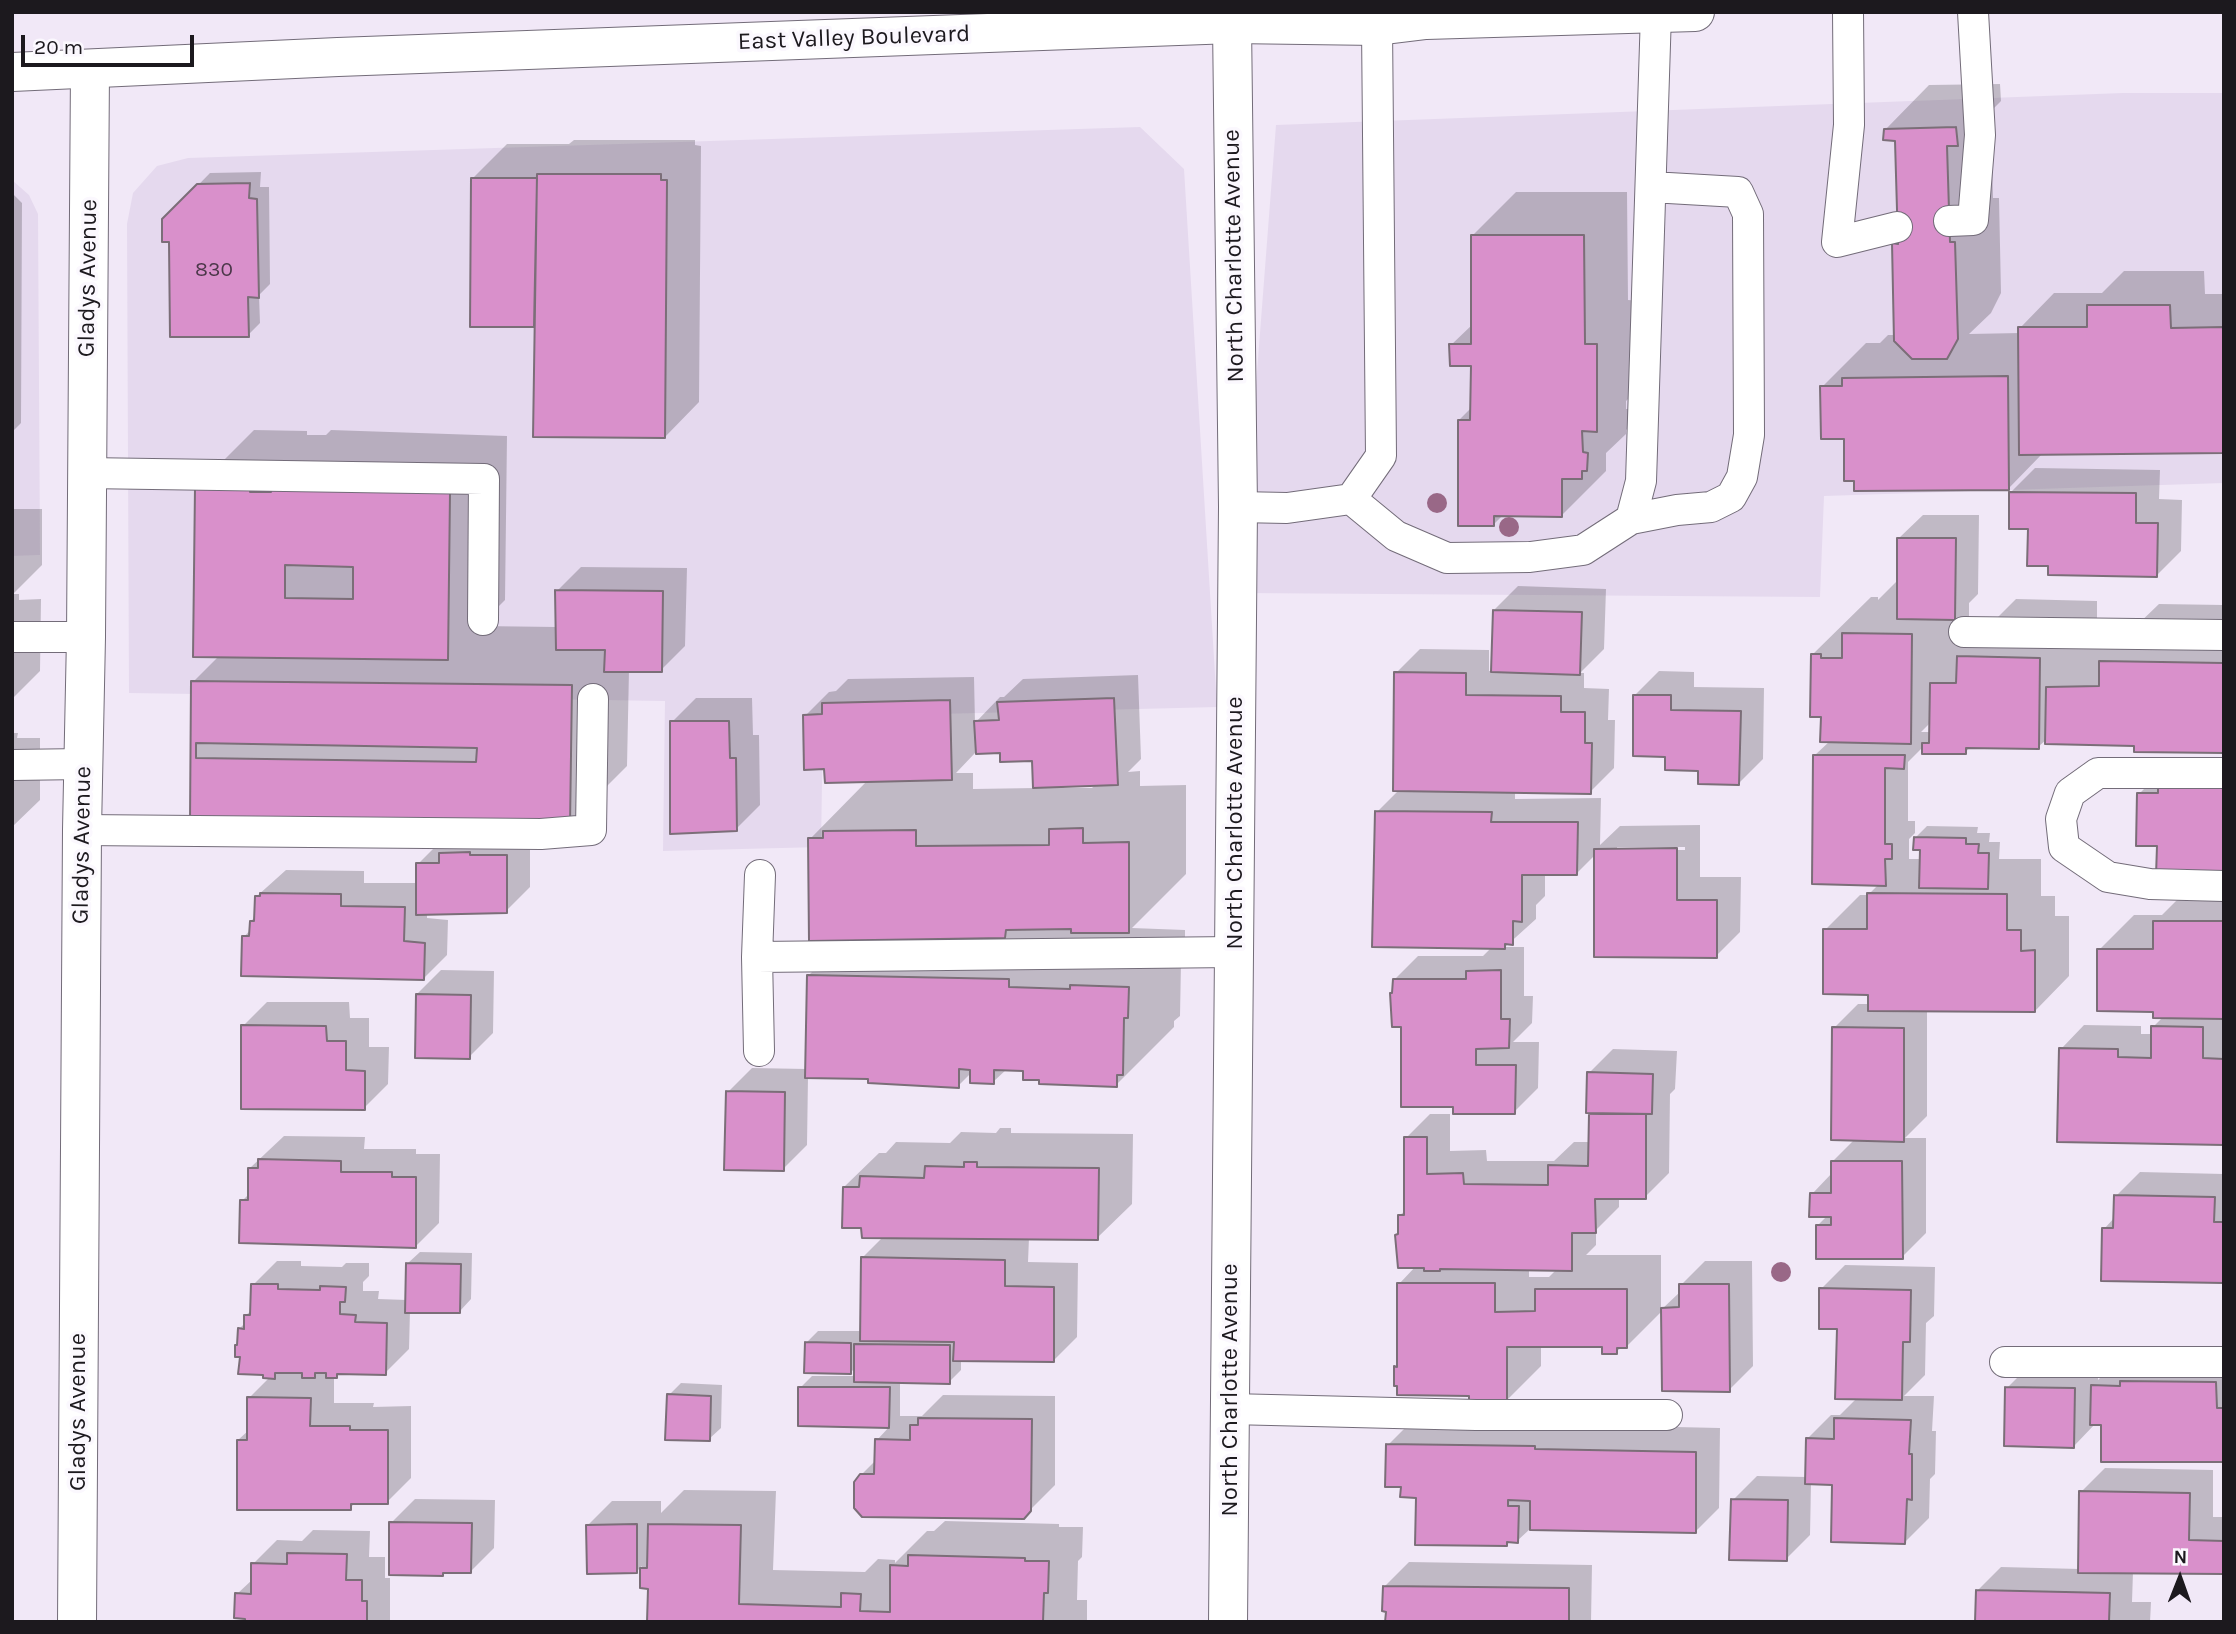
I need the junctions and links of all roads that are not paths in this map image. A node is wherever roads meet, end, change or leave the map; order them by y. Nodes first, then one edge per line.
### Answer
1 (1695, 12) edge
2 (1848, 12) edge
3 (1973, 12) edge
4 (1656, 13) edge
5 (1426, 16) edge
6 (1132, 20) edge
7 (1232, 24) junction
8 (1377, 26) junction
9 (90, 69) junction
10 (12, 72) edge
11 (1651, 187) junction
12 (1949, 221) dead end
13 (1897, 227) dead end
14 (86, 473) junction
15 (1351, 499) junction
16 (1238, 507) junction
17 (1631, 519) junction
18 (483, 620) dead end
19 (1964, 632) dead end
20 (2224, 635) edge
21 (12, 637) edge
22 (86, 637) junction
23 (593, 699) dead end
24 (83, 764) junction
25 (12, 765) edge
26 (2224, 772) edge
27 (82, 830) junction
28 (760, 875) dead end
29 (2224, 886) edge
30 (1234, 952) junction
31 (757, 957) junction
32 (759, 1051) dead end
33 (2005, 1362) dead end
34 (2224, 1362) edge
35 (1230, 1409) junction
36 (1667, 1415) dead end
37 (77, 1622) edge
38 (1228, 1622) edge

1 - 4 street, East Valley Boulevard
2 - 13 lane
3 - 12 lane
4 - 5 street, East Valley Boulevard
4 - 11 lane
5 - 8 street, East Valley Boulevard
6 - 7 street, East Valley Boulevard
6 - 9 street, East Valley Boulevard
7 - 8 street, East Valley Boulevard
7 - 16 street, North Charlotte Avenue
8 - 15 lane
9 - 10 street, East Valley Boulevard
9 - 14 street, Gladys Avenue
11 - 17 lane
11 - 17 lane
14 - 18 lane
14 - 22 street, Gladys Avenue
15 - 16 lane
15 - 17 lane
16 - 30 street, North Charlotte Avenue
19 - 20 lane
21 - 22 lane
22 - 24 street, Gladys Avenue
23 - 27 lane
24 - 25 lane
24 - 27 street, Gladys Avenue
26 - 29 lane
27 - 37 street, Gladys Avenue
28 - 31 lane
30 - 31 lane
30 - 35 street, North Charlotte Avenue
31 - 32 lane
33 - 34 lane
35 - 36 lane
35 - 38 street, North Charlotte Avenue

